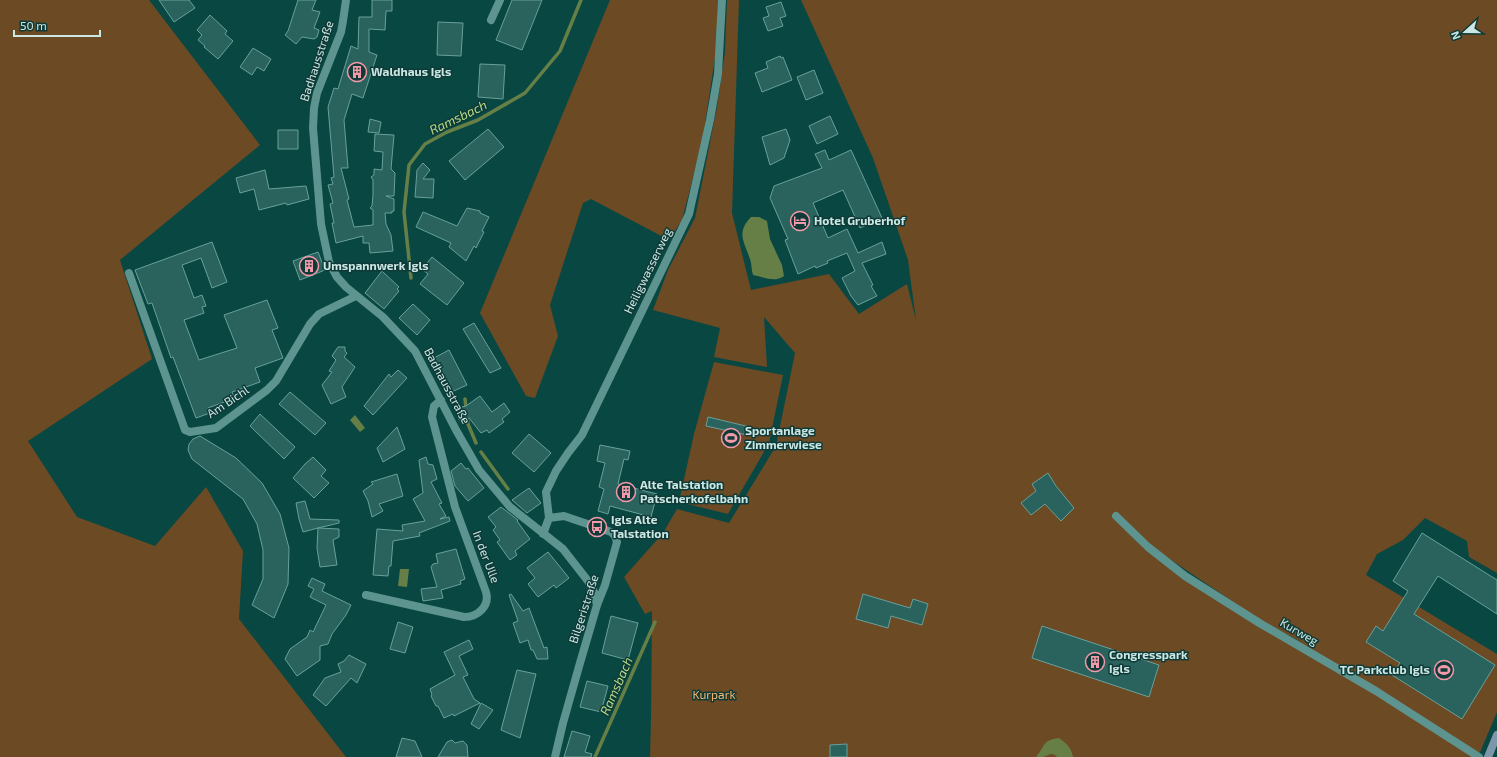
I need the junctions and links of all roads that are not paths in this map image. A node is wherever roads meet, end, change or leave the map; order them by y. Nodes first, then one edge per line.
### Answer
1 (346, 0) edge
2 (500, 0) edge
3 (722, 0) edge
4 (491, 20) dead end
5 (129, 273) dead end
6 (356, 296) junction
7 (441, 400) junction
8 (1116, 516) dead end
9 (549, 518) junction
10 (543, 534) junction
11 (366, 595) dead end
12 (597, 605) junction
13 (1497, 735) edge
14 (555, 757) edge
15 (1479, 757) edge
16 (1488, 757) edge

1 - 6 street, Badhausstraße
2 - 4 street
3 - 9 street, Heiligwasserweg
5 - 6 street, Am Bichl
6 - 7 street, Badhausstraße
7 - 10 street, Badhausstraße
7 - 11 street, In der Ulle
8 - 15 street, Kurweg
9 - 10 street, Heiligwasserweg
9 - 12 street, Bilgeristraße
10 - 12 street, Badhausstraße
12 - 14 street, Bilgeristraße
13 - 16 main road

